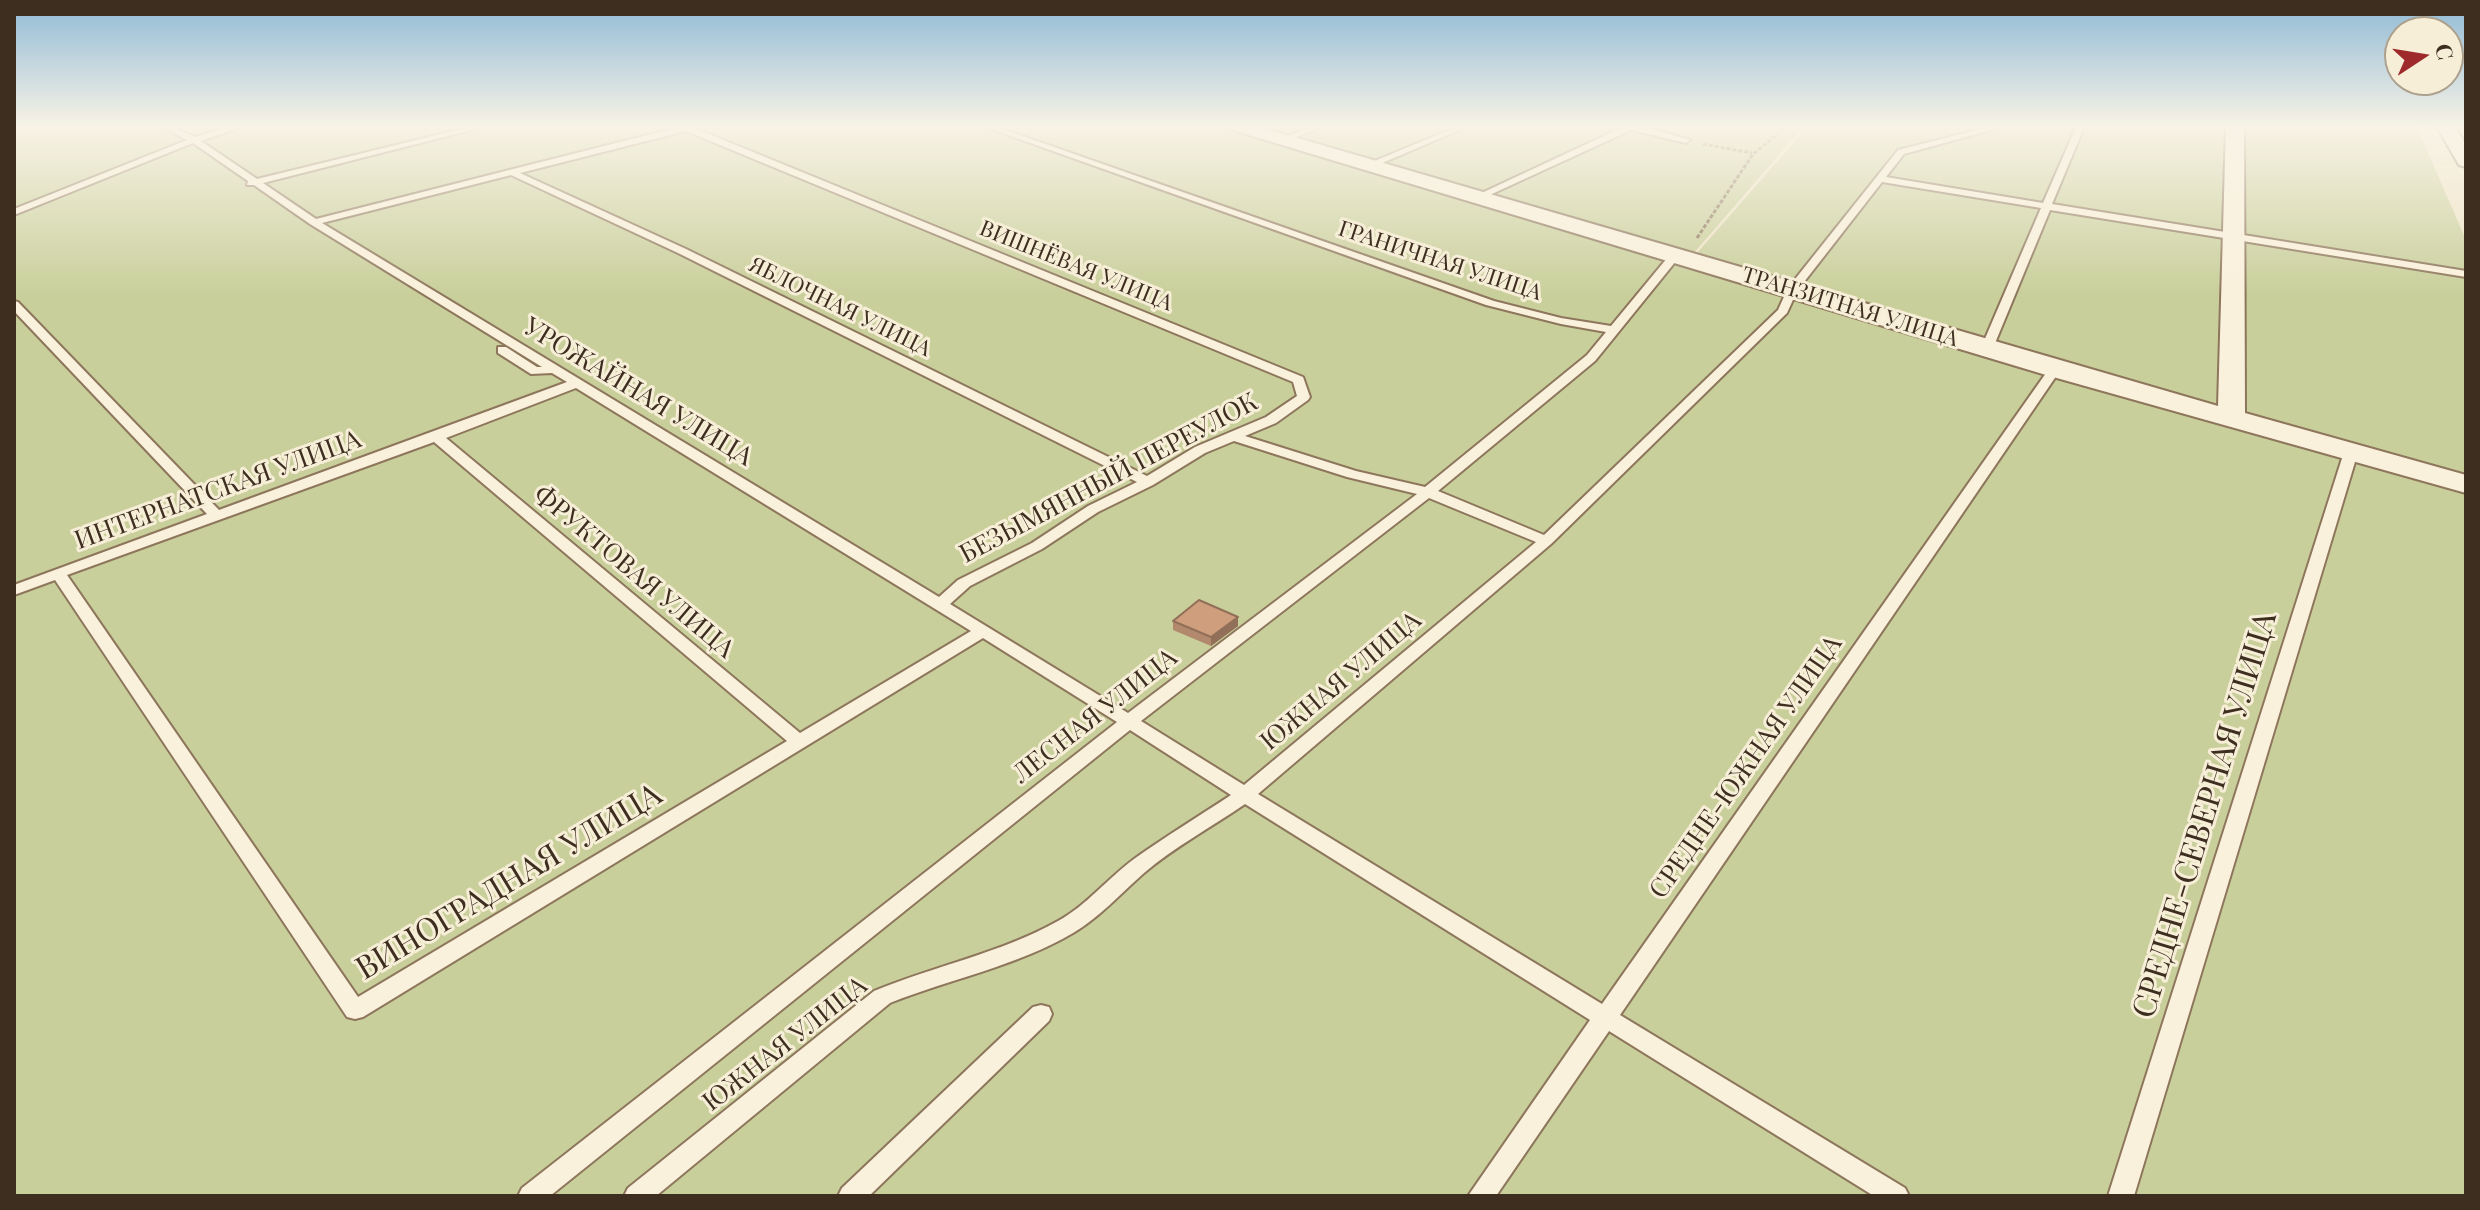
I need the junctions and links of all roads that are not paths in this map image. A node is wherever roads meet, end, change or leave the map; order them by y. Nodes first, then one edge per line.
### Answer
1 (90, 181) edge
2 (250, 181) edge
3 (254, 181) edge
4 (474, 181) edge
5 (531, 181) edge
6 (817, 181) edge
7 (1145, 181) edge
8 (1426, 181) edge
9 (1510, 181) edge
10 (1878, 181) edge
11 (1896, 181) edge
12 (2057, 181) edge
13 (2234, 181) edge
14 (1478, 197) junction
15 (2047, 205) junction
16 (14, 212) edge
17 (314, 222) junction
18 (2233, 235) junction
19 (1674, 257) junction
20 (2466, 274) edge
21 (1792, 290) junction
22 (14, 304) edge
23 (1614, 330) junction
24 (1987, 348) junction
25 (554, 369) junction
26 (2055, 369) junction
27 (576, 383) junction
28 (1304, 397) joint
29 (2231, 418) junction
30 (1236, 437) junction
31 (438, 438) junction
32 (2351, 452) junction
33 (1148, 482) junction
34 (2466, 484) edge
35 (1428, 492) junction
36 (216, 515) junction
37 (1546, 541) junction
38 (58, 573) junction
39 (14, 590) edge
40 (940, 604) junction
41 (983, 631) junction
42 (1129, 721) junction
43 (799, 742) junction
44 (1245, 795) junction
45 (1041, 1014) dead end
46 (1603, 1017) junction
47 (531, 1196) edge
48 (637, 1196) edge
49 (851, 1196) edge
50 (1481, 1196) edge
51 (1896, 1196) edge
52 (2121, 1196) edge

1 - 16 lane
2 - 25 lane
3 - 17 lane, УРОЖАЙНАЯ УЛИЦА
4 - 17 lane
5 - 33 lane, ЯБЛОЧНАЯ УЛИЦА
6 - 28 lane, ВИШНЁВАЯ УЛИЦА
7 - 23 lane, ГРАНИЧНАЯ УЛИЦА
8 - 14 street, ТРАНЗИТНАЯ УЛИЦА
9 - 14 lane
10 - 21 lane, ЮЖНАЯ УЛИЦА
11 - 15 lane
12 - 15 lane
13 - 18 street
14 - 19 street, ТРАНЗИТНАЯ УЛИЦА
15 - 18 lane
15 - 24 lane
17 - 25 lane, УРОЖАЙНАЯ УЛИЦА
18 - 20 lane
18 - 29 street
19 - 21 street, ТРАНЗИТНАЯ УЛИЦА
19 - 23 lane, ЛЕСНАЯ УЛИЦА
21 - 24 street, ТРАНЗИТНАЯ УЛИЦА
21 - 37 lane, ЮЖНАЯ УЛИЦА
22 - 36 lane
23 - 35 lane, ЛЕСНАЯ УЛИЦА
24 - 26 street, ТРАНЗИТНАЯ УЛИЦА
25 - 27 lane, УРОЖАЙНАЯ УЛИЦА
26 - 29 street, ТРАНЗИТНАЯ УЛИЦА
26 - 46 lane, СРЕДНЕ-ЮЖНАЯ УЛИЦА
27 - 31 lane, ИНТЕРНАТСКАЯ УЛИЦА
27 - 40 lane, УРОЖАЙНАЯ УЛИЦА
28 - 30 lane, БЕЗЫМЯННЫЙ ПЕРЕУЛОК
29 - 32 street, ТРАНЗИТНАЯ УЛИЦА
30 - 33 lane, БЕЗЫМЯННЫЙ ПЕРЕУЛОК
30 - 35 lane
31 - 36 lane, ИНТЕРНАТСКАЯ УЛИЦА
31 - 43 lane, ФРУКТОВАЯ УЛИЦА
32 - 34 street, ТРАНЗИТНАЯ УЛИЦА
32 - 52 lane, СРЕДНЕ-СЕВЕРНАЯ УЛИЦА
33 - 40 lane, БЕЗЫМЯННЫЙ ПЕРЕУЛОК
35 - 37 lane
35 - 42 lane, ЛЕСНАЯ УЛИЦА
36 - 38 lane, ИНТЕРНАТСКАЯ УЛИЦА
37 - 44 lane, ЮЖНАЯ УЛИЦА
38 - 39 lane, ИНТЕРНАТСКАЯ УЛИЦА
38 - 43 lane, ВИНОГРАДНАЯ УЛИЦА
40 - 41 lane, УРОЖАЙНАЯ УЛИЦА
41 - 42 lane, УРОЖАЙНАЯ УЛИЦА
41 - 43 lane, ВИНОГРАДНАЯ УЛИЦА
42 - 44 lane, УРОЖАЙНАЯ УЛИЦА
42 - 47 lane, ЛЕСНАЯ УЛИЦА
44 - 46 lane, УРОЖАЙНАЯ УЛИЦА
44 - 48 lane, ЮЖНАЯ УЛИЦА
45 - 49 lane
46 - 50 lane, СРЕДНЕ-ЮЖНАЯ УЛИЦА
46 - 51 lane, УРОЖАЙНАЯ УЛИЦА

